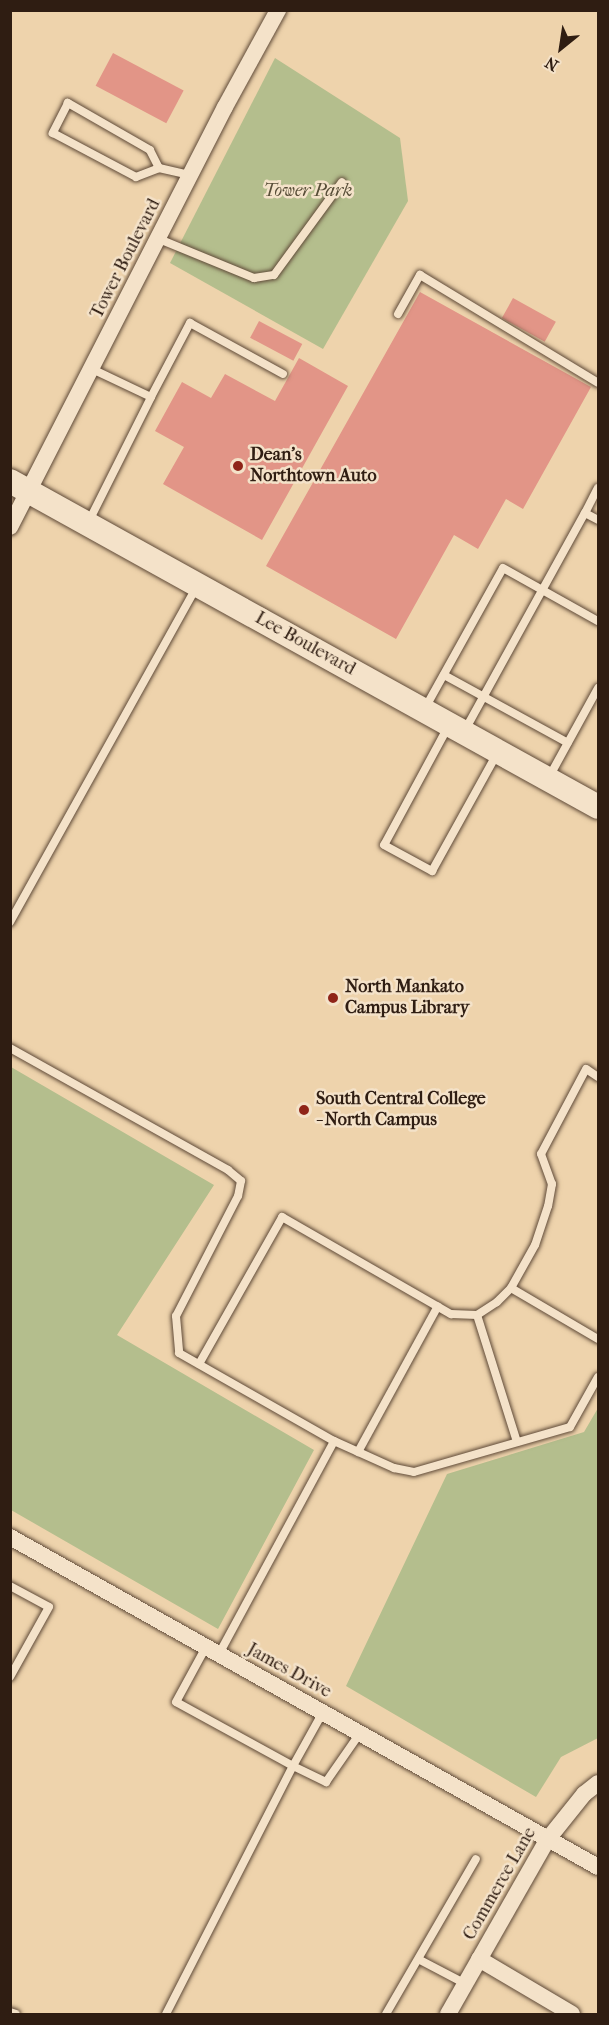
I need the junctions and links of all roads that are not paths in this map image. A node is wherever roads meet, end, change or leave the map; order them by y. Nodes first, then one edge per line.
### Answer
1 (278, 10) edge
2 (159, 168) junction
3 (191, 175) junction
4 (342, 182) dead end
5 (159, 238) junction
6 (398, 314) dead end
7 (92, 369) junction
8 (283, 374) dead end
9 (598, 383) edge
10 (151, 397) junction
11 (20, 486) edge
12 (598, 488) edge
13 (585, 513) junction
14 (598, 520) edge
15 (87, 523) junction
16 (10, 527) edge
17 (198, 585) junction
18 (542, 590) junction
19 (598, 621) edge
20 (444, 675) junction
21 (598, 687) edge
22 (483, 697) junction
23 (424, 710) junction
24 (457, 728) junction
25 (568, 743) junction
26 (498, 752) junction
27 (548, 779) junction
28 (598, 807) edge
29 (10, 922) edge
30 (10, 1048) edge
31 (598, 1077) edge
32 (511, 1288) junction
33 (438, 1306) junction
34 (477, 1315) junction
35 (598, 1339) edge
36 (199, 1364) junction
37 (598, 1377) edge
38 (334, 1441) junction
39 (516, 1443) junction
40 (358, 1452) junction
41 (10, 1537) edge
42 (10, 1586) edge
43 (212, 1650) junction
44 (10, 1677) edge
45 (323, 1712) junction
46 (360, 1733) junction
47 (293, 1766) junction
48 (598, 1784) edge
49 (548, 1839) junction
50 (476, 1859) dead end
51 (598, 1868) edge
52 (479, 1959) junction
53 (420, 1960) junction
54 (466, 1984) junction
55 (10, 2012) edge
56 (16, 2014) edge
57 (166, 2014) edge
58 (386, 2014) edge
59 (448, 2014) edge
60 (572, 2014) edge

1 - 3 street, Tower Boulevard
2 - 2 lane
2 - 3 lane
3 - 5 street, Tower Boulevard
4 - 5 lane
5 - 7 street, Tower Boulevard
6 - 9 lane
7 - 10 lane
7 - 11 street, Tower Boulevard
8 - 10 lane
10 - 15 lane
11 - 15 street, Lee Boulevard
11 - 16 street, Tower Boulevard
12 - 13 lane
13 - 14 lane
13 - 18 lane
15 - 17 street, Lee Boulevard
17 - 23 street, Lee Boulevard
17 - 29 lane
18 - 19 lane
18 - 20 lane
18 - 22 lane
20 - 22 lane
20 - 23 lane
21 - 25 lane
22 - 24 lane
22 - 25 lane
23 - 24 street, Lee Boulevard
24 - 26 street, Lee Boulevard
24 - 26 lane
25 - 27 lane
26 - 27 street, Lee Boulevard
27 - 28 street, Lee Boulevard
30 - 36 lane
31 - 32 lane
32 - 34 lane
32 - 35 lane
33 - 34 lane
33 - 36 lane
33 - 40 lane
34 - 39 lane
36 - 38 lane
37 - 39 lane
38 - 40 lane
38 - 43 lane
39 - 40 lane
41 - 43 street, James Drive
42 - 44 lane
43 - 45 street, James Drive
43 - 47 lane
45 - 46 street, James Drive
45 - 47 lane
46 - 47 lane
46 - 49 street, James Drive
47 - 57 lane
48 - 49 street, Commerce Lane
49 - 51 street, James Drive
49 - 52 street, Commerce Lane
50 - 53 lane
52 - 54 street, Commerce Lane
52 - 60 street
53 - 54 lane
53 - 58 lane
54 - 59 street, Commerce Lane
55 - 56 lane

